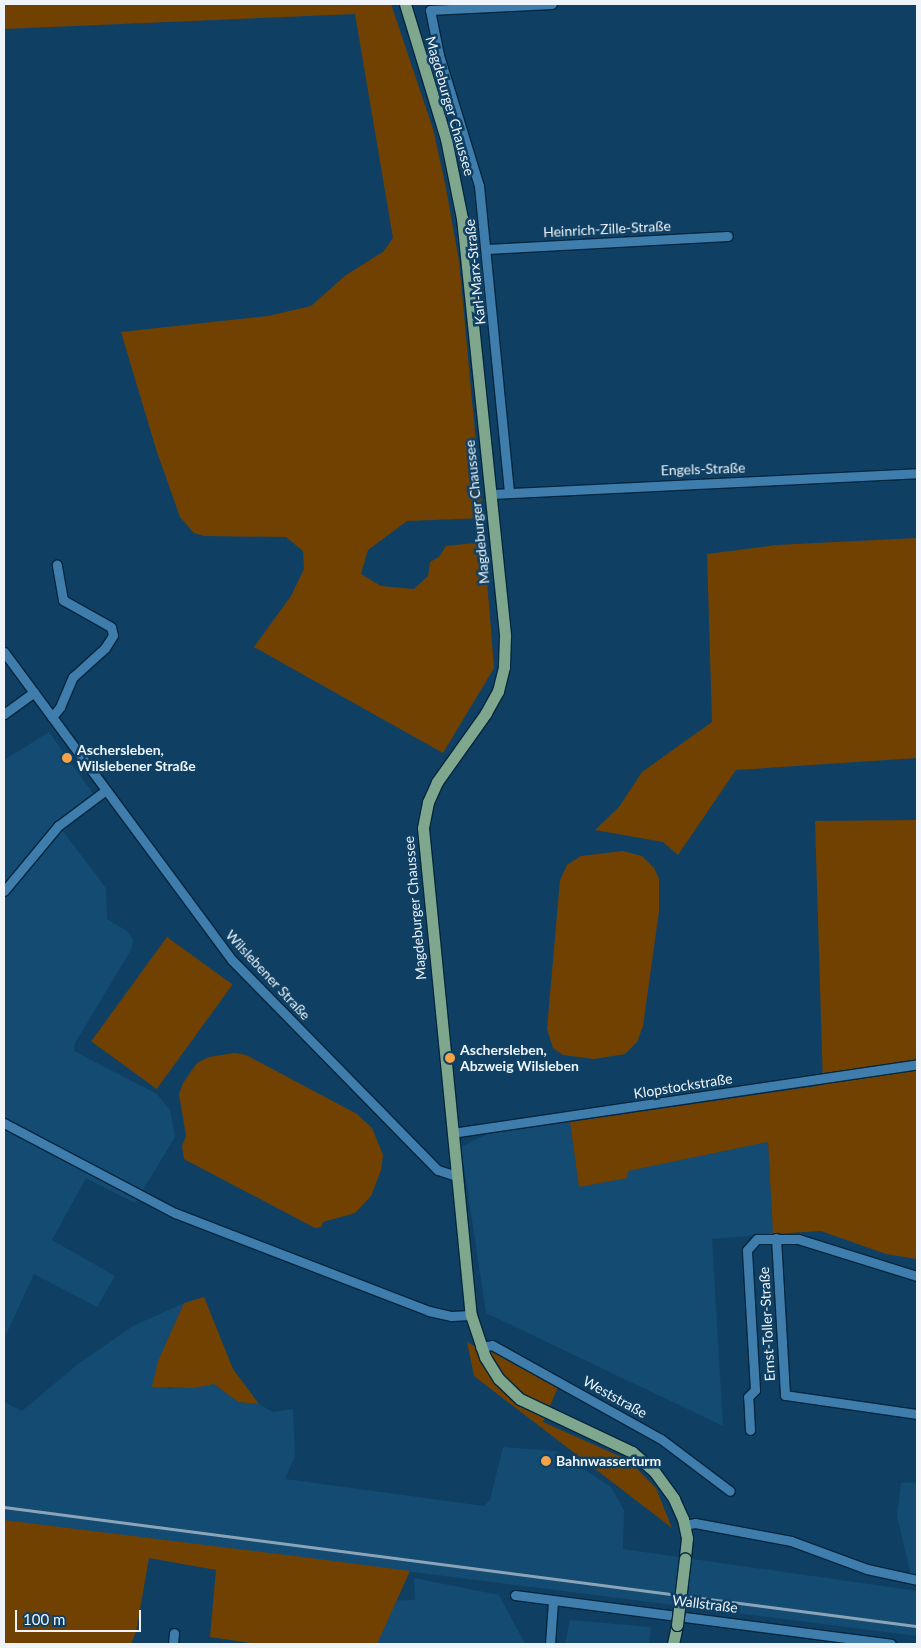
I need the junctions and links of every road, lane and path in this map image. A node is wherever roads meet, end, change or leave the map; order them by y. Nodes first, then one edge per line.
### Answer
1 (405, 4) edge
2 (552, 4) edge
3 (439, 56) junction
4 (422, 61) junction
5 (728, 236) dead end
6 (488, 249) junction
7 (917, 473) edge
8 (509, 492) junction
9 (490, 494) junction
10 (57, 565) dead end
11 (4, 652) edge
12 (34, 692) junction
13 (4, 714) edge
14 (52, 717) junction
15 (106, 790) junction
16 (4, 891) edge
17 (917, 1064) edge
18 (4, 1122) edge
19 (452, 1134) junction
20 (456, 1176) junction
21 (776, 1238) junction
22 (917, 1276) edge
23 (471, 1315) junction
24 (480, 1347) junction
25 (917, 1414) edge
26 (750, 1430) dead end
27 (730, 1491) dead end
28 (684, 1525) junction
29 (917, 1580) edge
30 (515, 1595) dead end
31 (553, 1600) junction
32 (174, 1633) dead end
33 (173, 1644) edge
34 (550, 1644) edge
35 (673, 1644) edge
36 (891, 1644) edge

1 - 4 main road, Magdeburger Chaussee
2 - 3 street, Karl-Marx-Straße
3 - 4 street
3 - 6 street, Karl-Marx-Straße
4 - 9 main road, Magdeburger Chaussee
5 - 6 street, Heinrich-Zille-Straße
6 - 8 street, Karl-Marx-Straße
7 - 8 street, Engels-Straße
8 - 9 street, Engels-Straße
9 - 19 main road, Magdeburger Chaussee
10 - 14 street
11 - 12 street, Wilslebener Straße
12 - 13 street
12 - 14 street, Wilslebener Straße
14 - 15 street, Wilslebener Straße
15 - 16 street
15 - 20 street, Wilslebener Straße
17 - 19 street, Klopstockstraße
18 - 23 street
19 - 20 main road, Magdeburger Chaussee
20 - 23 main road, Magdeburger Chaussee
21 - 22 street
21 - 25 street, Ernst-Toller-Straße
21 - 26 street
23 - 24 main road, Magdeburger Chaussee
24 - 27 street, Weststraße
24 - 28 main road, Magdeburger Chaussee
28 - 29 street
28 - 35 main road, Magdeburger Chaussee, bridge
30 - 31 street, Wallstraße
31 - 34 street
31 - 36 street, Wallstraße
32 - 33 street

